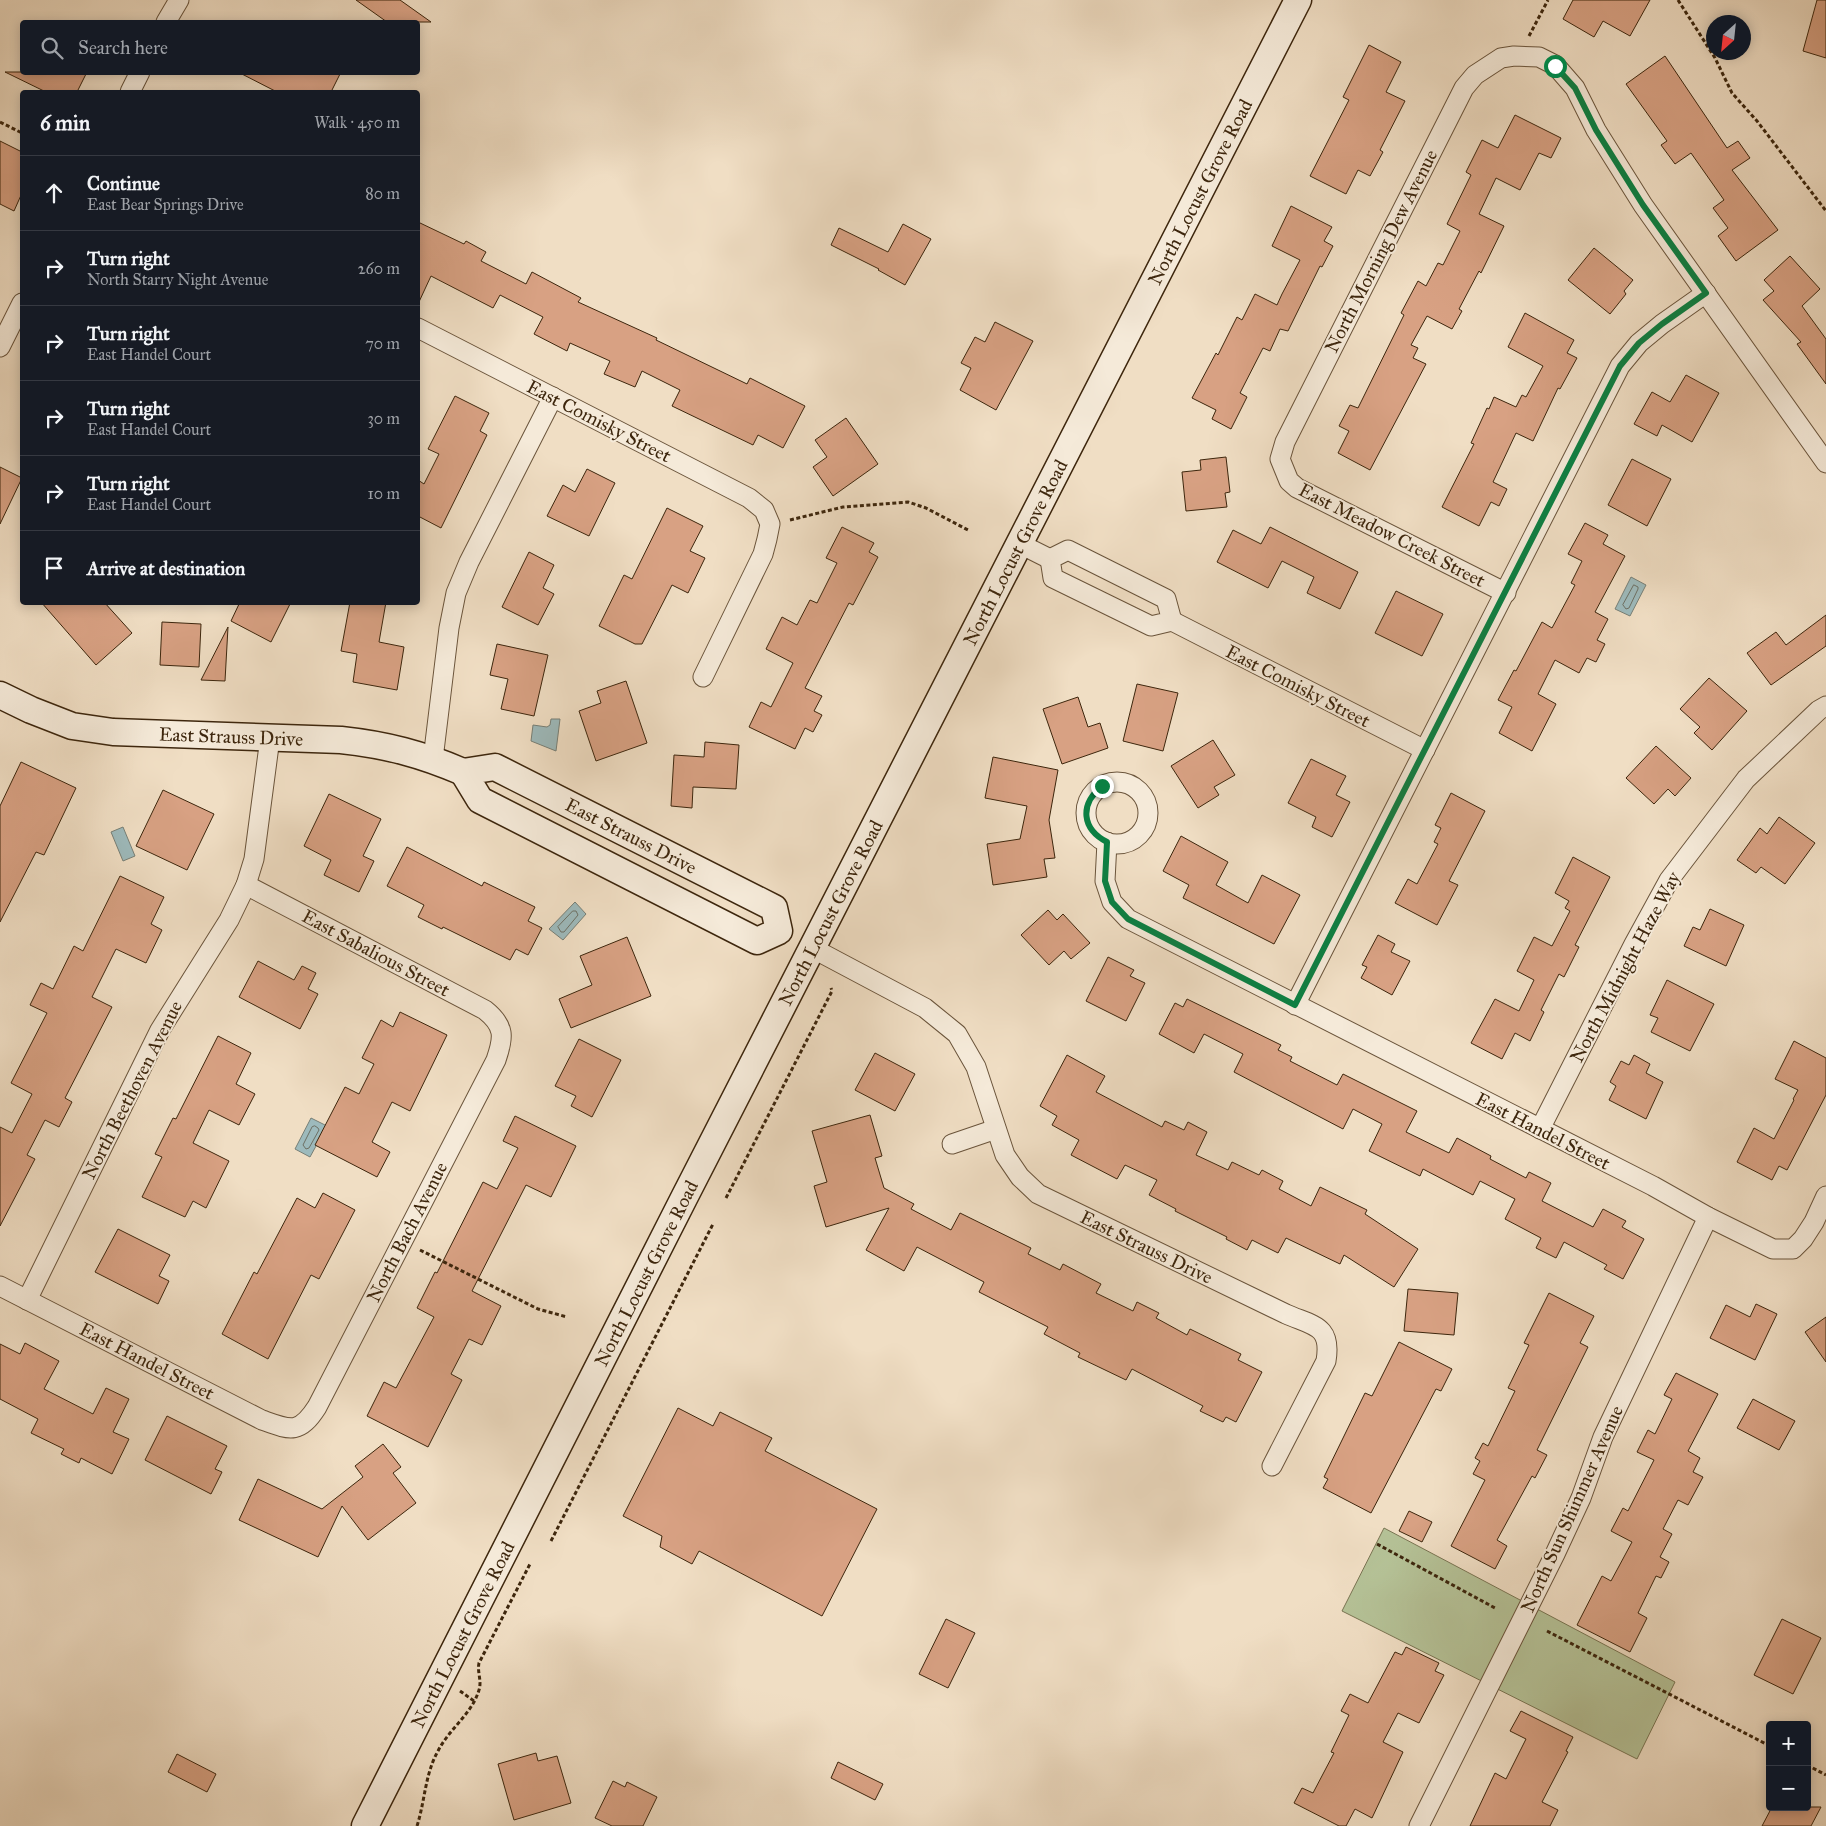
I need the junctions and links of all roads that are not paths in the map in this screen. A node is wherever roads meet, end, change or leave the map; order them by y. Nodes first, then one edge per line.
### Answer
1 (179, 0) edge
2 (1298, 0) edge
3 (167, 20) edge
4 (138, 75) edge
5 (131, 90) edge
6 (1706, 293) junction
7 (20, 307) edge
8 (420, 329) edge
9 (0, 347) edge
10 (553, 397) junction
11 (1826, 463) edge
12 (1284, 472) joint
13 (1020, 544) junction
14 (1050, 558) junction
15 (1506, 593) junction
16 (1172, 621) junction
17 (703, 677) dead end
18 (0, 695) edge
19 (1826, 706) edge
20 (270, 738) junction
21 (1425, 750) junction
22 (433, 759) junction
23 (463, 772) junction
24 (1107, 842) dead end
25 (246, 885) junction
26 (779, 931) junction
27 (812, 948) junction
28 (1295, 1005) junction
29 (501, 1028) joint
30 (1540, 1129) junction
31 (996, 1130) junction
32 (952, 1144) dead end
33 (1826, 1196) edge
34 (1708, 1217) junction
35 (0, 1286) edge
36 (27, 1300) junction
37 (297, 1428) joint
38 (1272, 1466) dead end
39 (365, 1826) edge
40 (1419, 1826) edge

1 - 3 street
2 - 13 main road, North Locust Grove Road
4 - 5 street
6 - 11 street
6 - 12 street, North Morning Dew Avenue
6 - 15 street
7 - 9 street
8 - 10 street, East Comisky Street
10 - 17 street, East Comisky Street
10 - 22 street
12 - 15 street, East Meadow Creek Street
13 - 14 street
13 - 27 main road, North Locust Grove Road
14 - 16 street
14 - 16 street
15 - 21 street
16 - 21 street, East Comisky Street
18 - 20 main road, East Strauss Drive
19 - 30 street, North Midnight Haze Way
20 - 22 main road, East Strauss Drive
20 - 25 street, North Beethoven Avenue
21 - 28 street
22 - 23 main road, East Strauss Drive
23 - 26 main road, East Strauss Drive
23 - 26 main road, East Strauss Drive
24 - 28 street, East Handel Street
25 - 29 street, East Sabalious Street
25 - 36 street, North Beethoven Avenue
26 - 27 main road, East Strauss Drive
27 - 31 street, East Strauss Drive
27 - 39 main road, North Locust Grove Road
28 - 30 street, East Handel Street
29 - 37 street, North Bach Avenue
30 - 34 street, East Handel Street
31 - 32 street
31 - 38 street, East Strauss Drive
33 - 34 street, East Handel Street
34 - 40 street, North Sun Shimmer Avenue
35 - 36 street, East Handel Street
36 - 37 street, East Handel Street

